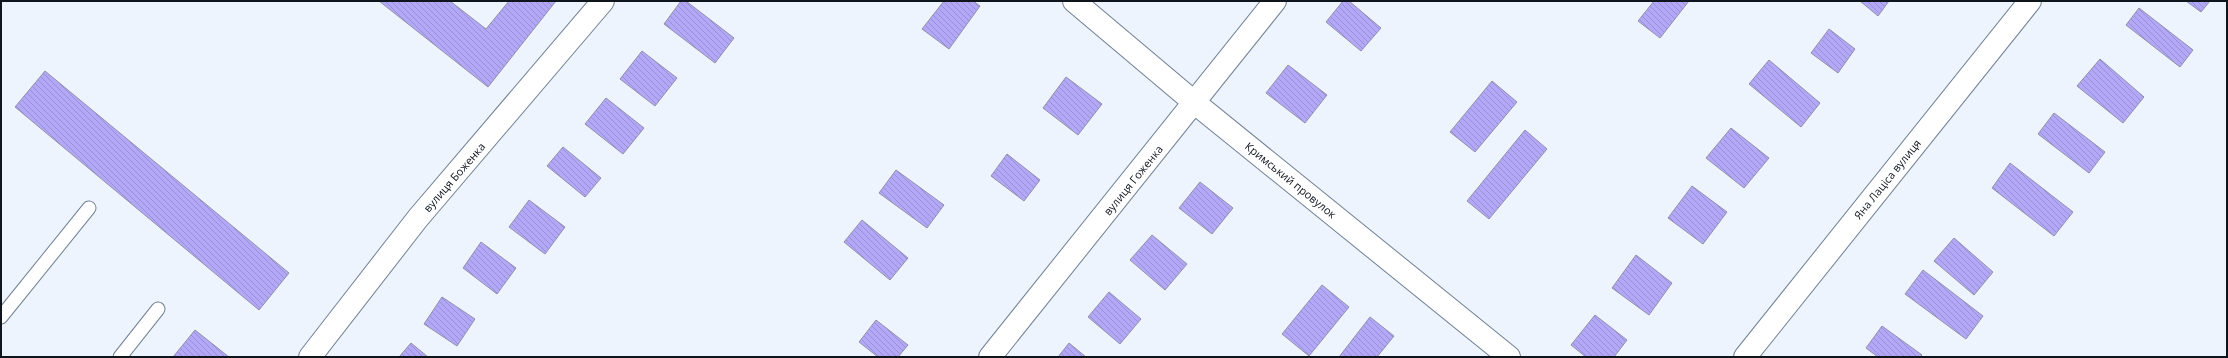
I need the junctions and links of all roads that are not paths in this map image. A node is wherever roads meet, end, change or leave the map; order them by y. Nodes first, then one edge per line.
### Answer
1 (603, 1) edge
2 (1074, 1) edge
3 (1275, 1) edge
4 (2030, 1) edge
5 (1195, 103) junction
6 (89, 208) dead end
7 (158, 310) dead end
8 (1, 317) edge
9 (120, 357) edge
10 (310, 357) edge
11 (990, 357) edge
12 (1509, 357) edge
13 (1745, 357) edge

1 - 10 street, вулиця Боженка
2 - 5 street, Кримський провулок
3 - 5 street, вулиця Гоженка
4 - 13 street, Яна Лаціса вулиця
5 - 11 street, вулиця Гоженка
5 - 12 street, Кримський провулок
6 - 8 lane
7 - 9 lane

